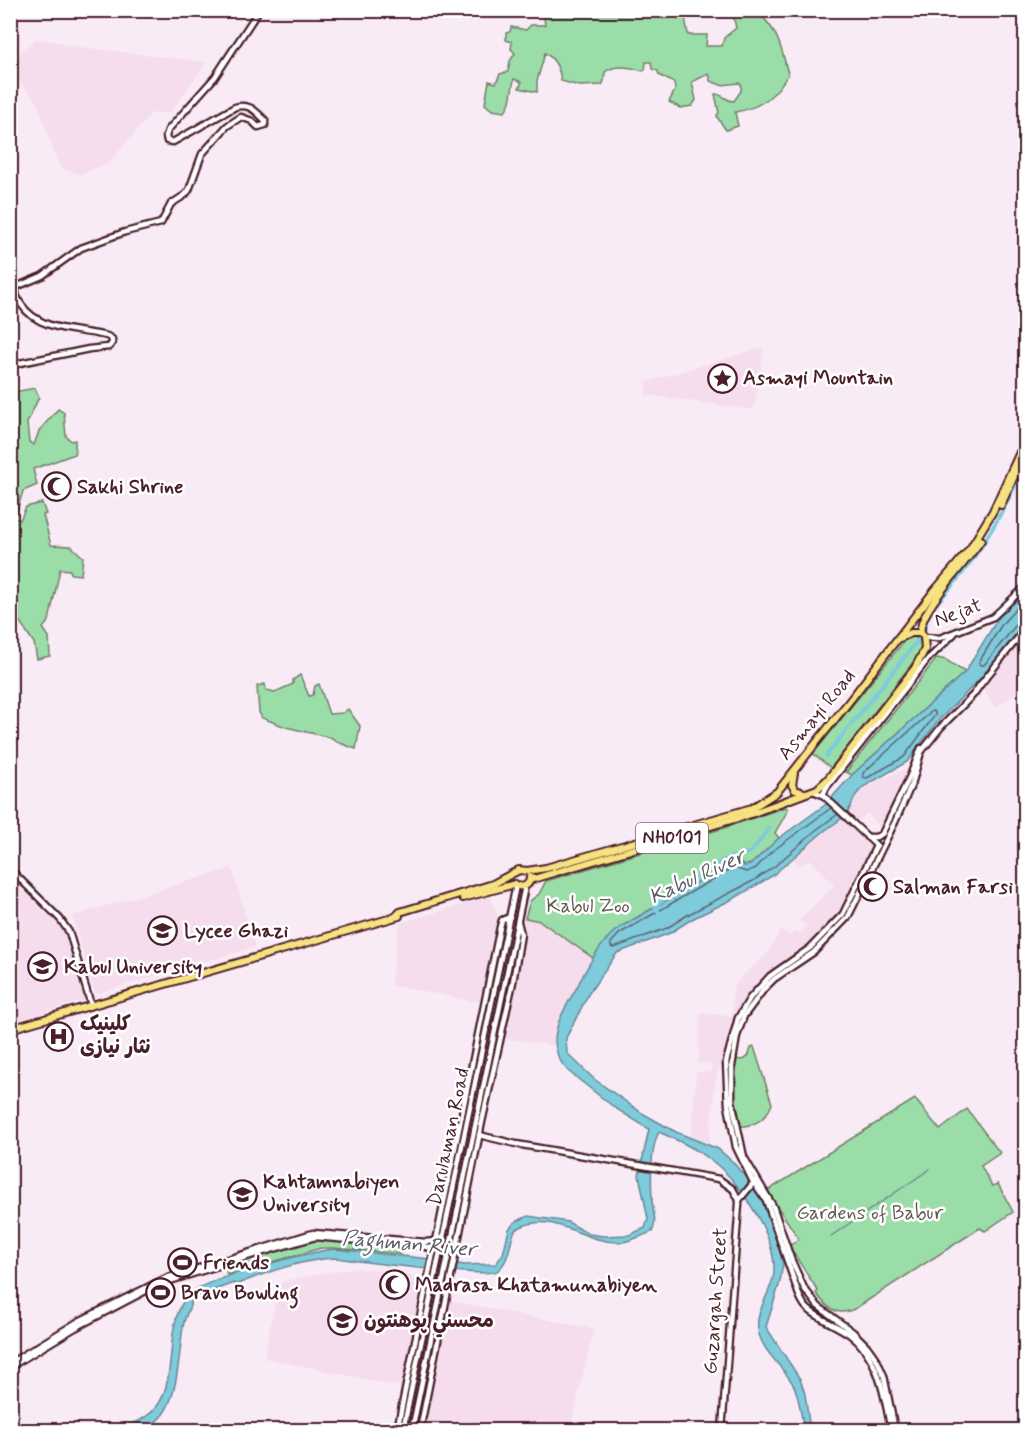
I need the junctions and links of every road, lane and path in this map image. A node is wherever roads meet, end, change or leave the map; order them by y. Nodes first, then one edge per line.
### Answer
1 (259, 10) edge
2 (10, 365) edge
3 (1026, 439) edge
4 (1026, 450) edge
5 (1026, 586) edge
6 (1026, 628) edge
7 (954, 634) junction
8 (922, 635) junction
9 (897, 639) junction
10 (980, 685) junction
11 (795, 769) junction
12 (812, 791) junction
13 (805, 792) junction
14 (823, 795) junction
15 (867, 837) junction
16 (876, 846) junction
17 (882, 848) junction
18 (10, 869) edge
19 (527, 871) junction
20 (515, 873) junction
21 (530, 880) junction
22 (516, 884) junction
23 (525, 886) junction
24 (398, 916) junction
25 (510, 917) junction
26 (517, 920) junction
27 (91, 1005) junction
28 (10, 1029) edge
29 (479, 1135) junction
30 (743, 1159) junction
31 (754, 1182) junction
32 (740, 1199) junction
33 (446, 1223) junction
34 (453, 1228) junction
35 (444, 1236) junction
36 (436, 1241) junction
37 (224, 1261) junction
38 (426, 1286) junction
39 (433, 1287) junction
40 (427, 1316) junction
41 (435, 1318) junction
42 (10, 1365) edge
43 (397, 1431) edge
44 (403, 1431) edge
45 (412, 1431) edge
46 (420, 1431) edge
47 (722, 1431) edge
48 (893, 1431) edge

1 - 2 main road
3 - 9 highway, Asmayi Road / NH0101
4 - 8 highway
5 - 7 main road, Nejat
6 - 10 main road
7 - 8 main road, Nejat
7 - 14 main road
8 - 9 highway
8 - 12 highway
9 - 11 highway, Asmayi Road / NH0101
10 - 15 main road
10 - 17 main road
11 - 13 highway
11 - 19 highway, Asmayi Road / NH0101
12 - 13 highway, NH0101
12 - 14 main road
13 - 21 highway, NH0101
14 - 15 main road
15 - 16 main road
16 - 17 main road
16 - 30 main road
17 - 30 main road
18 - 27 main road
19 - 20 highway, NH0101
19 - 21 highway
20 - 22 highway
20 - 24 highway, NH0101
21 - 23 highway
22 - 23 highway, NH0101
22 - 24 highway, NH0101
22 - 25 main road, Darulaman Road
23 - 26 main road, Darulaman Road
24 - 27 highway, NH0101
25 - 33 main road, Darulaman Road
25 - 36 main road
26 - 29 main road
26 - 34 main road, Darulaman Road
27 - 28 highway, NH0101
29 - 32 main road
29 - 46 main road
30 - 31 main road
31 - 32 main road
31 - 48 main road
31 - 48 main road
32 - 47 main road, Guzargah Street
33 - 34 main road
33 - 35 main road, Darulaman Road
34 - 41 main road, Darulaman Road
35 - 36 main road
35 - 39 main road, Darulaman Road
36 - 37 main road
37 - 38 main road
37 - 42 main road
38 - 39 main road
38 - 43 main road
39 - 40 main road, Darulaman Road
40 - 41 main road
40 - 44 main road, Darulaman Road
41 - 45 main road, Darulaman Road

